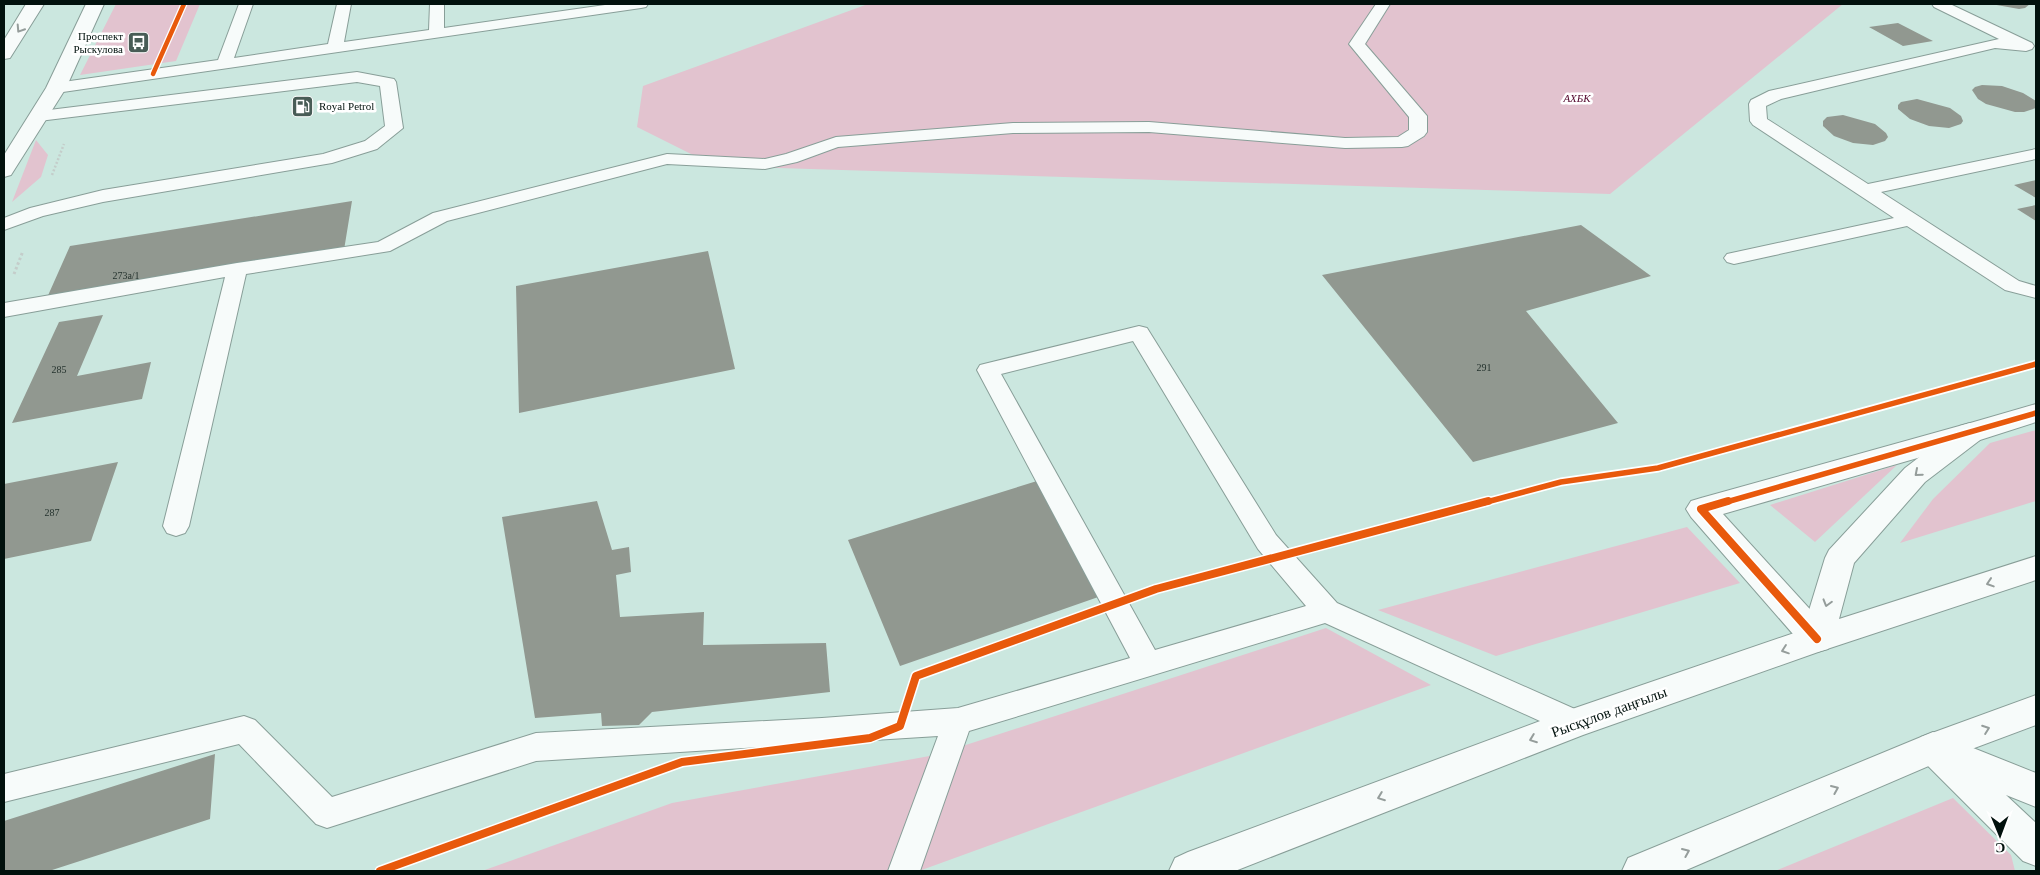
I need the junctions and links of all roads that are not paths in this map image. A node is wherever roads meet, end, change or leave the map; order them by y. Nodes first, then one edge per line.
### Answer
1 (36, 4) edge
2 (95, 4) edge
3 (246, 4) edge
4 (344, 4) edge
5 (437, 4) edge
6 (529, 4) edge
7 (641, 4) edge
8 (1383, 4) edge
9 (1940, 4) edge
10 (623, 5) edge
11 (530, 20) junction
12 (436, 34) junction
13 (2033, 47) edge
14 (335, 48) junction
15 (4, 54) edge
16 (224, 64) junction
17 (56, 88) junction
18 (39, 116) junction
19 (2036, 154) edge
20 (4, 171) edge
21 (1865, 190) junction
22 (1910, 220) junction
23 (4, 224) edge
24 (1734, 258) dead end
25 (236, 269) junction
26 (2036, 292) edge
27 (4, 310) edge
28 (2036, 414) edge
29 (1970, 433) junction
30 (176, 526) dead end
31 (2036, 568) edge
32 (1327, 611) junction
33 (1817, 639) junction
34 (1148, 665) junction
35 (2036, 710) edge
36 (958, 721) junction
37 (1575, 723) junction
38 (1933, 748) junction
39 (4, 788) edge
40 (2036, 790) edge
41 (2036, 848) edge
42 (1199, 869) edge
43 (904, 871) edge
44 (1641, 871) edge

1 -> 15 main road
2 - 17 main road
3 - 16 lane
4 - 14 lane
5 - 12 lane
6 - 11 lane
7 - 10 lane
8 - 25 lane
9 - 13 lane
10 - 11 lane
11 - 12 lane
12 - 14 lane
13 - 21 lane
14 - 16 lane
16 - 17 lane
17 - 18 main road
18 - 20 main road
18 - 23 lane
19 - 21 lane
21 - 22 lane
22 - 24 lane
22 - 26 lane
25 - 27 lane
25 - 30 lane
28 - 29 main road
29 -> 33 main road
29 - 33 main road
31 -> 33 main road, Рысқұлов даңғылы
32 - 34 lane
32 - 34 lane
32 - 37 lane
33 -> 37 main road, Рысқұлов даңғылы
34 - 36 lane
38 -> 35 main road
36 - 39 lane
36 - 43 lane
37 -> 42 main road, Рысқұлов даңғылы
38 - 40 main road
38 - 41 main road
44 -> 38 main road

